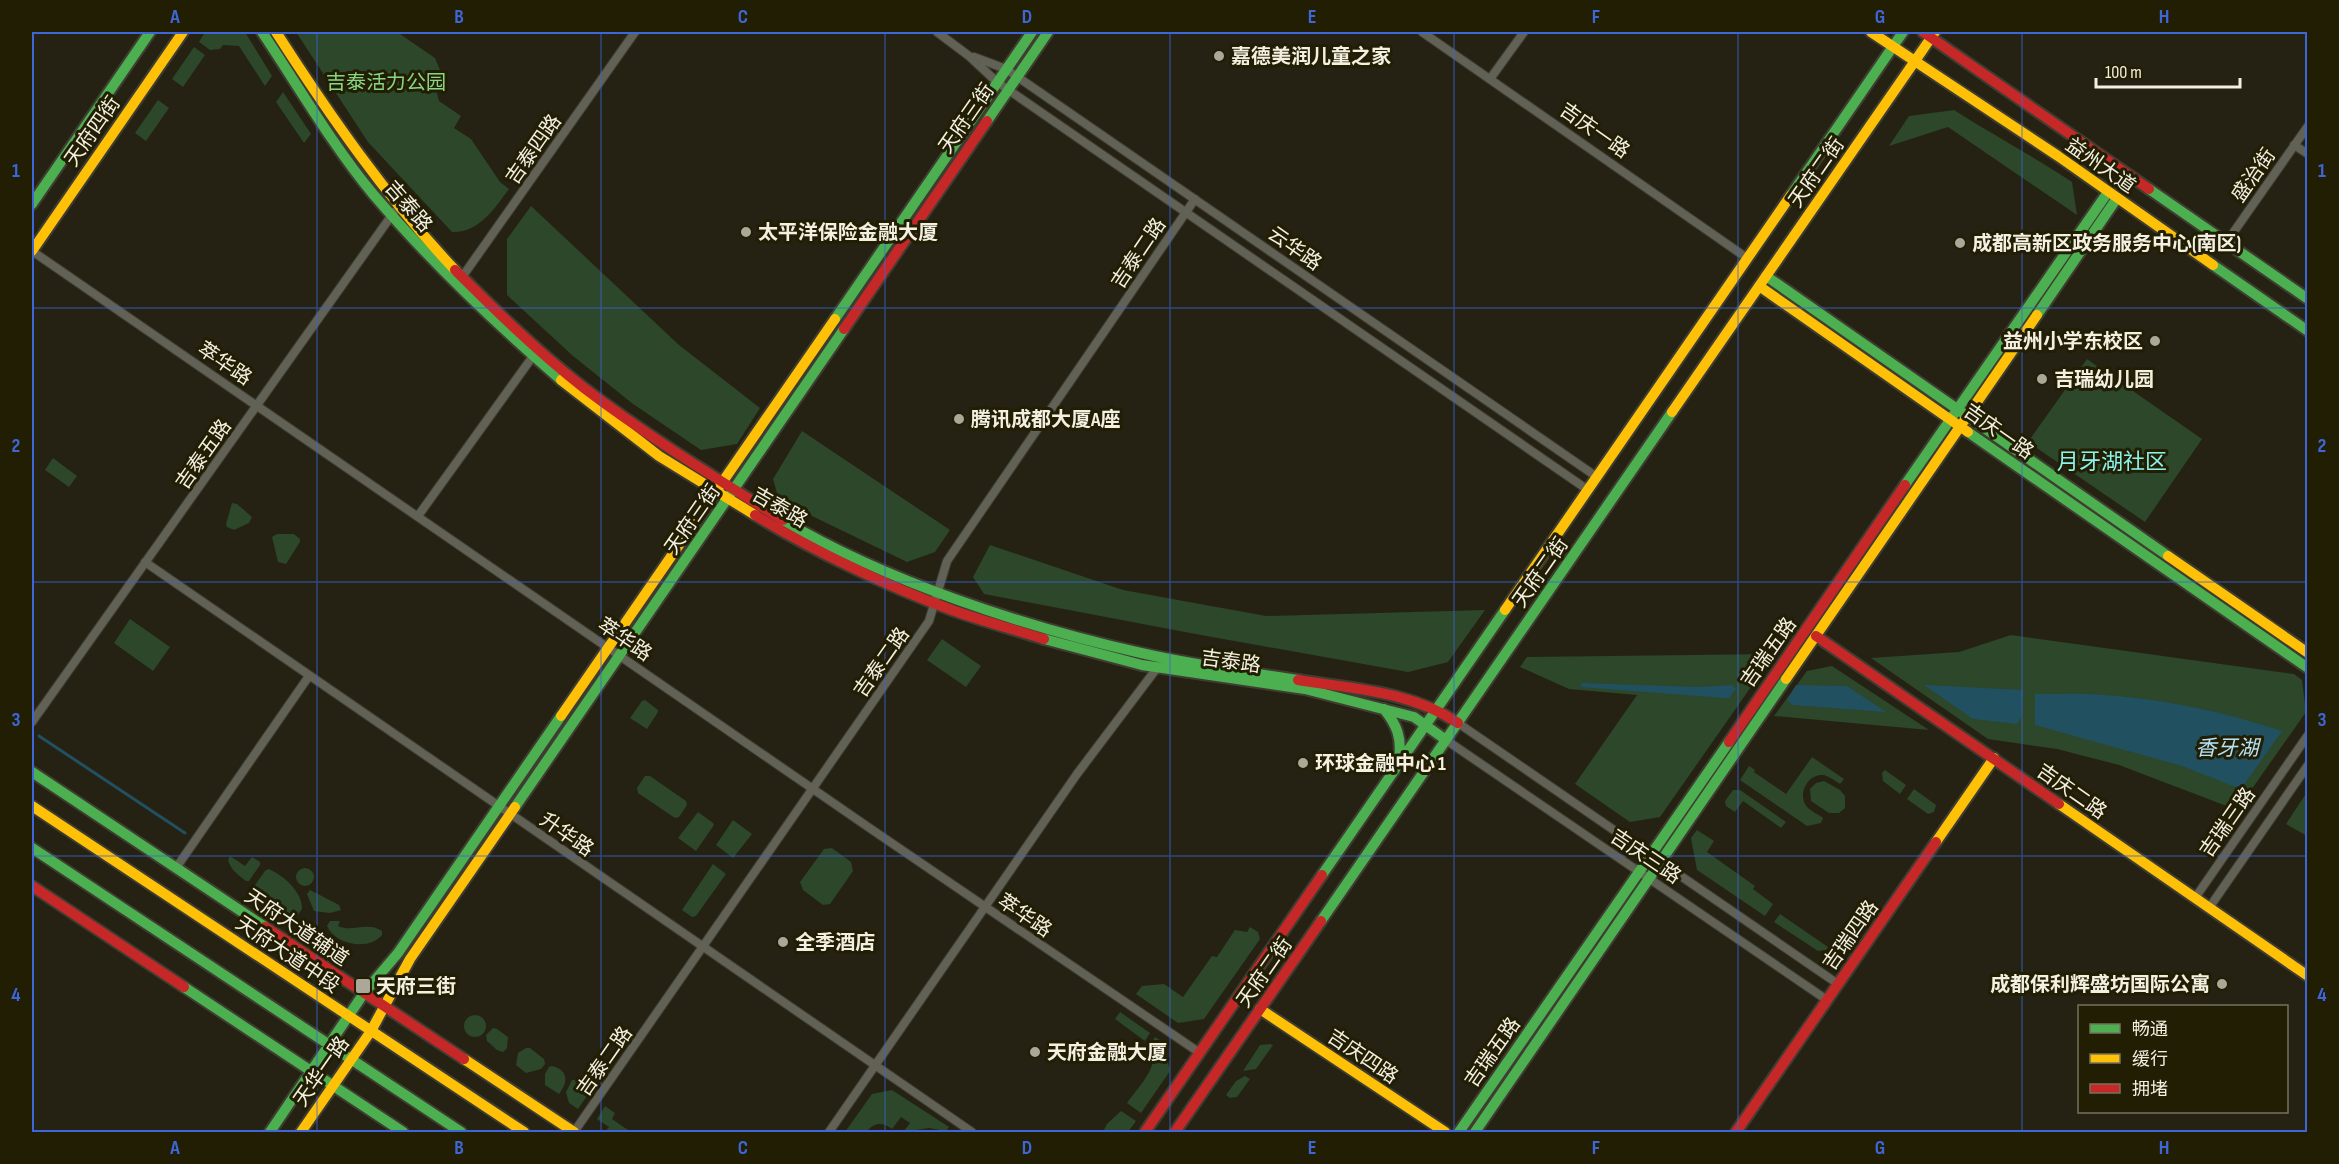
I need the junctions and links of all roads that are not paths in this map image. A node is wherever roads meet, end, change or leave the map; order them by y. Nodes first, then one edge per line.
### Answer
1 (150, 32) edge
2 (183, 32) edge
3 (262, 32) edge
4 (276, 32) edge
5 (635, 32) edge
6 (937, 32) edge
7 (1032, 32) edge
8 (1048, 32) edge
9 (1422, 32) edge
10 (1524, 32) edge
11 (1871, 32) edge
12 (1904, 32) edge
13 (1930, 33) edge
14 (1893, 47) junction
15 (969, 56) junction
16 (1915, 61) junction
17 (1006, 69) junction
18 (1016, 78) junction
19 (1490, 79) junction
20 (997, 82) junction
21 (1007, 89) junction
22 (2307, 126) edge
23 (2294, 145) junction
24 (2307, 154) edge
25 (2108, 192) junction
26 (2117, 198) junction
27 (1195, 199) junction
28 (32, 204) edge
29 (399, 204) junction
30 (1186, 212) junction
31 (392, 214) junction
32 (2226, 243) junction
33 (32, 251) edge
34 (1747, 258) junction
35 (1766, 276) junction
36 (460, 280) junction
37 (1759, 286) junction
38 (2307, 299) edge
39 (2307, 331) edge
40 (536, 352) junction
41 (257, 406) junction
42 (1958, 409) junction
43 (1968, 416) junction
44 (1951, 419) junction
45 (1961, 426) junction
46 (1597, 477) junction
47 (721, 486) junction
48 (1588, 490) junction
49 (732, 494) junction
50 (418, 516) junction
51 (145, 562) junction
52 (938, 591) junction
53 (934, 603) junction
54 (1816, 636) junction
55 (609, 648) junction
56 (2307, 653) edge
57 (620, 655) junction
58 (1165, 658) junction
59 (1157, 668) junction
60 (2307, 668) edge
61 (309, 676) junction
62 (1383, 708) junction
63 (1437, 709) junction
64 (32, 722) edge
65 (1458, 723) junction
66 (1426, 724) junction
67 (2307, 735) edge
68 (1446, 740) junction
69 (1994, 758) junction
70 (2307, 765) edge
71 (32, 772) edge
72 (1389, 779) junction
73 (813, 788) junction
74 (32, 806) edge
75 (499, 807) junction
76 (510, 814) junction
77 (32, 848) edge
78 (1650, 855) junction
79 (1661, 862) junction
80 (176, 868) junction
81 (1639, 871) junction
82 (1650, 878) junction
83 (32, 886) edge
84 (2195, 898) junction
85 (984, 907) junction
86 (2210, 908) junction
87 (703, 947) junction
88 (2307, 976) edge
89 (1838, 984) junction
90 (364, 993) junction
91 (1827, 1000) junction
92 (385, 1007) junction
93 (1260, 1009) junction
94 (348, 1016) junction
95 (371, 1031) junction
96 (328, 1045) junction
97 (1200, 1053) junction
98 (351, 1060) junction
99 (875, 1066) junction
100 (311, 1071) junction
101 (333, 1086) junction
102 (270, 1132) edge
103 (301, 1132) edge
104 (404, 1132) edge
105 (461, 1132) edge
106 (524, 1132) edge
107 (574, 1132) edge
108 (829, 1132) edge
109 (972, 1132) edge
110 (1145, 1132) edge
111 (1175, 1132) edge
112 (1445, 1132) edge
113 (1459, 1132) edge
114 (1475, 1132) edge
115 (1736, 1132) edge

1 - 28 street, 天府四街
2 - 33 street, 天府四街
3 - 31 street, 吉泰路
4 - 29 street, 吉泰路
5 - 36 street, 吉泰四路
6 - 15 street, 云华路
7 - 17 street, 天府三街
8 - 18 street, 天府三街
9 - 19 street, 吉庆一路
10 - 19 street
11 - 14 street, 益州大道
12 - 14 street, 天府二街
13 - 16 street, 天府二街
13 - 32 street, 益州大道
14 - 16 street, 益州大道
14 - 34 street, 天府二街
15 - 17 street, 云华路
15 - 20 street, 云华路
16 - 25 street, 益州大道
16 - 35 street, 天府二街
17 - 18 street, 云华路
17 - 20 street, 天府三街
18 - 21 street, 天府三街
18 - 27 street, 云华路
19 - 34 street, 吉庆一路
20 - 21 street, 云华路
20 - 47 street, 天府三街
21 - 30 street, 云华路
21 - 49 street, 天府三街
22 - 23 street, 盛治街
23 - 24 street
23 - 32 street, 盛治街
25 - 26 street, 益州大道
25 - 42 street, 吉瑞五路
26 - 39 street, 益州大道
26 - 43 street, 吉瑞五路
27 - 30 street, 吉泰二路
27 - 46 street, 云华路
29 - 31 street, 吉泰五路
29 - 36 street, 吉泰路
30 - 48 street, 云华路
30 - 52 street, 吉泰二路
31 - 36 street, 吉泰路
31 - 41 street, 吉泰五路
32 - 38 street, 益州大道
33 - 41 street, 萃华路
34 - 46 street, 天府二街
35 - 37 street, 天府二街
35 - 42 street, 吉庆一路
36 - 40 street, 吉泰路
37 - 44 street, 吉庆一路
37 - 65 street, 天府二街
40 - 47 street, 吉泰路
40 - 50 street
41 - 50 street, 萃华路
41 - 51 street, 吉泰五路
42 - 43 street, 吉庆一路
42 - 44 street, 吉瑞五路
43 - 45 street, 吉瑞五路
43 - 56 street, 吉庆一路
44 - 45 street, 吉庆一路
44 - 78 street, 吉瑞五路
45 - 54 street, 吉瑞五路
45 - 60 street, 吉庆一路
46 - 48 street, 天府二街
47 - 49 street, 吉泰路
47 - 55 street, 天府三街
48 - 63 street, 天府二街
49 - 52 street, 吉泰路
49 - 53 street, 吉泰路
49 - 57 street, 天府三街
50 - 55 street, 萃华路
51 - 61 street, 升华路
51 - 64 street, 吉泰五路
52 - 53 street, 吉泰二路
52 - 58 street, 吉泰路
53 - 59 street, 吉泰路
53 - 73 street, 吉泰二路
54 - 69 street, 吉庆二路
54 - 79 street, 吉瑞五路
55 - 57 street, 萃华路
55 - 75 street, 天府三街
57 - 73 street, 萃华路
57 - 76 street, 天府三街
58 - 59 street
58 - 63 street, 吉泰路
59 - 62 street, 吉泰路
59 - 85 street
61 - 75 street, 升华路
61 - 80 street
62 - 66 street, 吉泰路
62 - 72 street
63 - 65 street, 吉泰路
63 - 66 street, 天府二街
65 - 68 street, 天府二街
65 - 78 street, 吉庆三路
66 - 68 street, 吉泰路
66 - 72 street, 天府二街
67 - 84 street, 吉瑞三路
68 - 81 street, 吉庆三路
68 - 93 street, 天府二街
69 - 84 street, 吉庆二路
69 - 89 street, 吉瑞四路
70 - 86 street, 吉瑞三路
71 - 80 street, 天府大道辅道
72 - 97 street, 天府二街
73 - 85 street, 萃华路
73 - 87 street, 吉泰二路
74 - 94 street, 天府大道中段
75 - 76 street, 升华路
75 - 90 street, 天府三街
76 - 87 street, 升华路
76 - 92 street, 天府三街
77 - 96 street
78 - 79 street, 吉庆三路
78 - 81 street, 吉瑞五路
79 - 82 street, 吉瑞五路
79 - 89 street, 吉庆三路
80 - 90 street, 天府大道辅道
81 - 82 street, 吉庆三路
81 - 113 street, 吉瑞五路
82 - 91 street, 吉庆三路
82 - 114 street, 吉瑞五路
83 - 100 street
84 - 86 street, 吉庆二路
85 - 97 street, 萃华路
85 - 99 street
86 - 88 street, 吉庆二路
87 - 99 street, 升华路
87 - 107 street, 吉泰二路
89 - 91 street, 吉瑞四路
90 - 92 street, 天府大道辅道
90 - 94 street, 天府三街
91 - 115 street, 吉瑞四路
92 - 95 street, 天府三街
92 - 107 street, 天府大道辅道
93 - 111 street, 天府二街
93 - 112 street, 吉庆四路
94 - 95 street, 天府大道中段
94 - 96 street, 天府三街
95 - 98 street, 天华一路
95 - 106 street, 天府大道中段
96 - 98 street
96 - 100 street, 天府三街
97 - 110 street, 天府二街
98 - 101 street, 天华一路
98 - 105 street
99 - 108 street
99 - 109 street, 升华路
100 - 101 street
100 - 102 street, 天府三街
101 - 103 street, 天华一路
101 - 104 street

